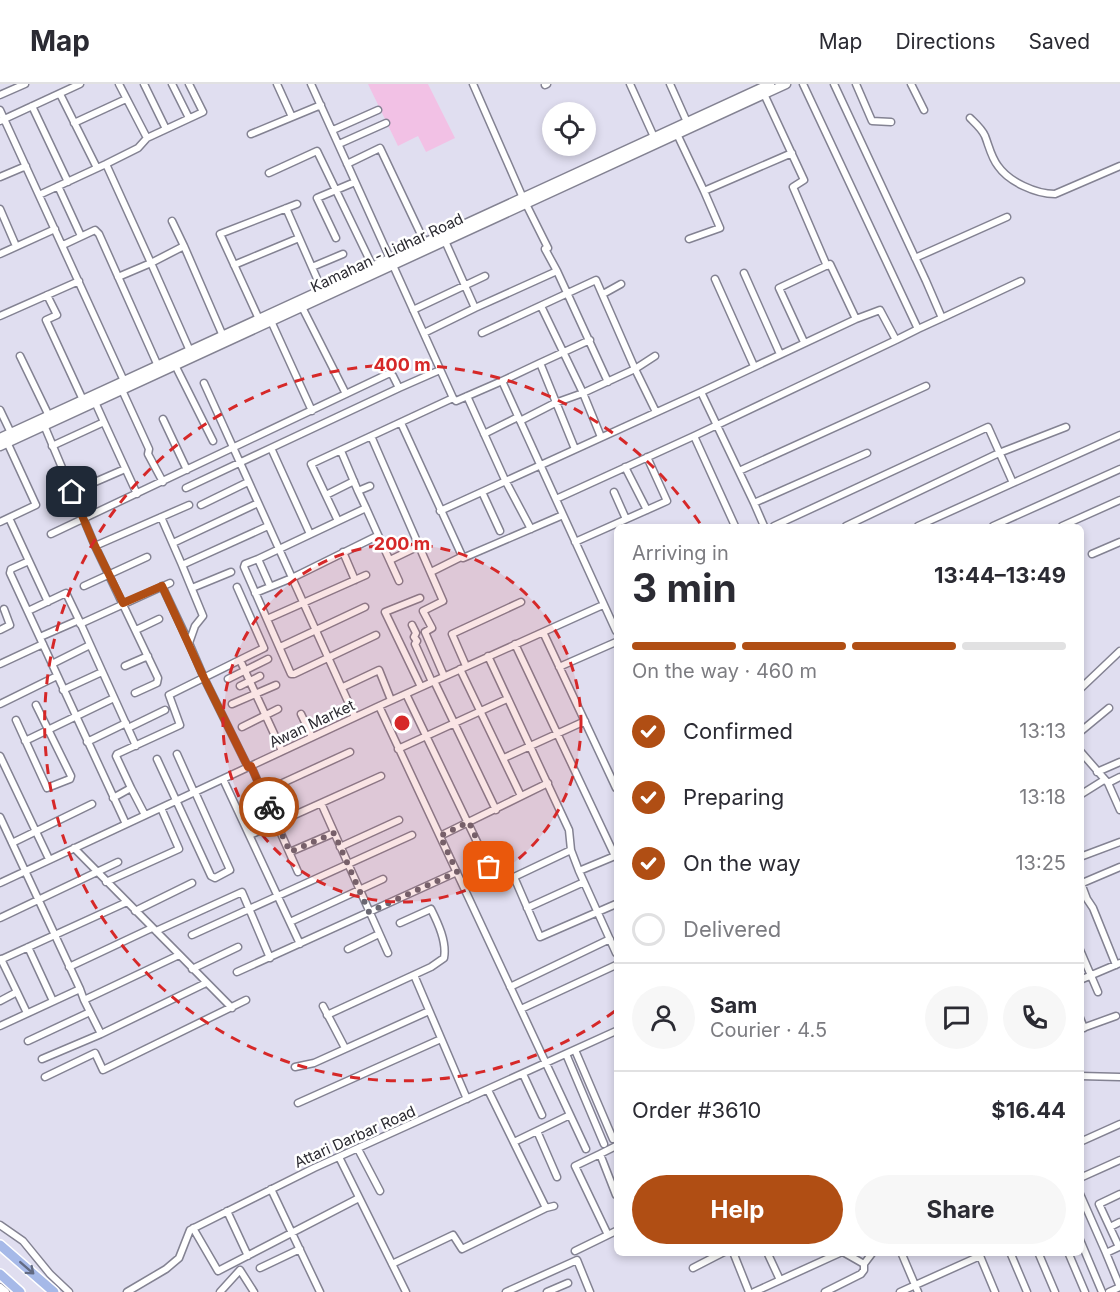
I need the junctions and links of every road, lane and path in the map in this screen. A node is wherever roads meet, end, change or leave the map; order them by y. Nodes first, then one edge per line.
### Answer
1 (25, 84) edge
2 (80, 84) edge
3 (119, 84) edge
4 (144, 84) edge
5 (172, 84) edge
6 (189, 84) edge
7 (277, 84) edge
8 (311, 84) edge
9 (473, 84) edge
10 (630, 84) edge
11 (670, 84) edge
12 (770, 84) edge
13 (786, 84) edge
14 (802, 84) edge
15 (834, 84) edge
16 (856, 84) edge
17 (911, 84) edge
18 (60, 94) junction
19 (764, 94) junction
20 (0, 95) edge
21 (126, 99) junction
22 (321, 105) junction
23 (32, 106) junction
24 (0, 110) edge
25 (378, 110) dead end
26 (924, 110) dead end
27 (292, 117) junction
28 (189, 118) junction
29 (970, 118) dead end
30 (2, 120) edge
31 (687, 122) junction
32 (891, 122) dead end
33 (74, 123) junction
34 (386, 123) dead end
35 (166, 129) junction
36 (333, 130) junction
37 (251, 134) dead end
38 (677, 134) junction
39 (654, 137) junction
40 (147, 138) junction
41 (339, 144) junction
42 (792, 153) junction
43 (106, 164) junction
44 (347, 164) junction
45 (26, 166) junction
46 (1120, 166) edge
47 (97, 168) junction
48 (269, 173) dead end
49 (0, 177) edge
50 (68, 182) junction
51 (355, 182) junction
52 (58, 186) junction
53 (337, 189) junction
54 (704, 191) junction
55 (39, 195) junction
56 (524, 201) junction
57 (297, 204) dead end
58 (286, 208) junction
59 (0, 209) edge
60 (1007, 217) dead end
61 (2, 219) edge
62 (172, 221) dead end
63 (55, 229) junction
64 (81, 236) junction
65 (299, 238) junction
66 (336, 238) dead end
67 (689, 239) dead end
68 (445, 241) junction
69 (426, 243) junction
70 (63, 244) junction
71 (16, 246) junction
72 (184, 246) junction
73 (0, 254) edge
74 (343, 254) dead end
75 (915, 258) junction
76 (392, 262) junction
77 (151, 263) junction
78 (234, 265) junction
79 (827, 266) junction
80 (312, 267) junction
81 (373, 267) junction
82 (557, 271) junction
83 (744, 273) dead end
84 (486, 276) dead end
85 (118, 278) junction
86 (715, 279) dead end
87 (79, 281) junction
88 (1022, 281) dead end
89 (621, 284) dead end
90 (465, 285) junction
91 (322, 290) junction
92 (568, 293) junction
93 (603, 294) junction
94 (47, 295) junction
95 (541, 306) junction
96 (302, 307) junction
97 (476, 308) junction
98 (413, 310) junction
99 (0, 316) edge
100 (942, 318) junction
101 (259, 319) junction
102 (856, 319) junction
103 (271, 321) junction
104 (918, 329) junction
105 (424, 333) junction
106 (482, 333) dead end
107 (223, 336) junction
108 (590, 340) junction
109 (896, 340) junction
110 (804, 342) junction
111 (190, 351) junction
112 (563, 352) junction
113 (780, 354) junction
114 (20, 356) dead end
115 (655, 356) dead end
116 (540, 363) junction
117 (176, 365) junction
118 (158, 366) junction
119 (754, 366) junction
120 (635, 369) junction
121 (440, 370) junction
122 (502, 381) junction
123 (608, 382) junction
124 (204, 383) dead end
125 (122, 386) junction
126 (926, 386) dead end
127 (399, 388) junction
128 (701, 392) junction
129 (583, 393) junction
130 (346, 394) junction
131 (467, 396) junction
132 (453, 398) junction
133 (83, 400) junction
134 (96, 402) junction
135 (555, 403) junction
136 (0, 410) edge
137 (312, 411) junction
138 (656, 412) junction
139 (49, 416) junction
140 (163, 419) dead end
141 (520, 419) junction
142 (104, 422) junction
143 (401, 423) junction
144 (717, 425) junction
145 (44, 426) junction
146 (1066, 427) dead end
147 (484, 434) junction
148 (1120, 435) edge
149 (371, 436) junction
150 (694, 436) junction
151 (602, 437) junction
152 (5, 440) edge
153 (213, 441) dead end
154 (52, 446) junction
155 (271, 448) junction
156 (233, 449) junction
157 (575, 449) junction
158 (340, 451) junction
159 (867, 453) dead end
160 (999, 453) junction
161 (647, 457) junction
162 (240, 463) junction
163 (540, 465) junction
164 (625, 467) junction
165 (125, 469) junction
166 (1120, 469) edge
167 (188, 470) junction
168 (739, 471) junction
169 (506, 480) junction
170 (354, 481) junction
171 (163, 482) junction
172 (248, 482) junction
173 (1013, 483) junction
174 (370, 486) dead end
175 (186, 488) dead end
176 (358, 490) junction
177 (72, 492) junction
178 (482, 492) junction
179 (614, 492) dead end
180 (137, 494) junction
181 (326, 495) junction
182 (556, 499) junction
183 (1120, 500) edge
184 (258, 503) junction
185 (753, 503) junction
186 (189, 505) dead end
187 (201, 505) dead end
188 (366, 508) junction
189 (647, 510) junction
190 (440, 511) junction
191 (563, 515) junction
192 (161, 517) junction
193 (9, 518) junction
194 (936, 518) junction
195 (83, 519) junction
196 (626, 519) junction
197 (338, 521) junction
198 (0, 522) edge
199 (614, 524) edge
200 (615, 524) edge
201 (734, 524) edge
202 (763, 524) edge
203 (778, 524) edge
204 (852, 524) edge
205 (922, 524) edge
206 (939, 524) edge
207 (997, 524) edge
208 (1066, 524) edge
209 (268, 526) junction
210 (531, 529) junction
211 (500, 531) dead end
212 (51, 534) dead end
213 (310, 534) junction
214 (379, 537) junction
215 (575, 542) junction
216 (1120, 542) edge
217 (173, 543) junction
218 (95, 546) junction
219 (419, 546) junction
220 (279, 549) junction
221 (343, 552) junction
222 (1092, 554) dead end
223 (147, 557) dead end
224 (461, 557) junction
225 (258, 559) junction
226 (29, 561) junction
227 (390, 561) junction
228 (182, 565) junction
229 (231, 572) dead end
230 (430, 572) junction
231 (109, 574) junction
232 (366, 575) dead end
233 (292, 578) junction
234 (355, 580) junction
235 (399, 580) dead end
236 (170, 583) dead end
237 (84, 586) dead end
238 (162, 586) junction
239 (270, 586) junction
240 (237, 587) dead end
241 (192, 588) junction
242 (255, 593) junction
243 (420, 598) dead end
244 (48, 602) junction
245 (521, 602) dead end
246 (123, 603) junction
247 (303, 603) junction
248 (603, 605) junction
249 (365, 607) dead end
250 (4, 609) dead end
251 (28, 611) junction
252 (159, 619) dead end
253 (267, 619) junction
254 (79, 622) junction
255 (412, 626) dead end
256 (614, 628) edge
257 (0, 630) edge
258 (136, 630) junction
259 (316, 630) junction
260 (543, 632) junction
261 (376, 635) dead end
262 (41, 641) junction
263 (189, 643) junction
264 (614, 643) edge
265 (515, 644) junction
266 (90, 645) junction
267 (280, 647) junction
268 (1120, 652) edge
269 (148, 656) junction
270 (488, 656) junction
271 (329, 658) junction
272 (268, 659) dead end
273 (240, 660) junction
274 (0, 664) edge
275 (52, 664) junction
276 (125, 666) dead end
277 (559, 667) junction
278 (463, 668) junction
279 (245, 670) junction
280 (102, 672) junction
281 (57, 676) junction
282 (260, 676) dead end
283 (444, 676) junction
284 (204, 678) junction
285 (228, 679) dead end
286 (433, 681) junction
287 (250, 682) junction
288 (276, 685) dead end
289 (1084, 685) edge
290 (240, 686) dead end
291 (343, 687) junction
292 (421, 687) junction
293 (63, 690) junction
294 (135, 693) dead end
295 (255, 693) junction
296 (406, 694) junction
297 (114, 698) junction
298 (507, 699) junction
299 (392, 700) junction
300 (0, 704) edge
301 (232, 704) dead end
302 (36, 705) dead end
303 (379, 706) junction
304 (1109, 708) dead end
305 (278, 709) dead end
306 (165, 710) dead end
307 (480, 712) junction
308 (301, 714) dead end
309 (265, 716) junction
310 (76, 717) junction
311 (355, 717) junction
312 (16, 720) dead end
313 (585, 720) junction
314 (454, 724) junction
315 (127, 726) junction
316 (242, 727) dead end
317 (1084, 729) edge
318 (48, 730) junction
319 (558, 734) junction
320 (425, 736) junction
321 (312, 737) junction
322 (25, 741) junction
323 (87, 742) junction
324 (136, 746) junction
325 (531, 746) junction
326 (398, 749) junction
327 (282, 751) junction
328 (350, 752) dead end
329 (177, 754) dead end
330 (0, 756) edge
331 (1084, 756) edge
332 (504, 758) junction
333 (157, 759) dead end
334 (1120, 762) edge
335 (250, 766) junction
336 (1097, 772) junction
337 (381, 776) dead end
338 (1120, 777) edge
339 (223, 779) junction
340 (1106, 781) junction
341 (548, 783) junction
342 (614, 784) edge
343 (131, 788) junction
344 (194, 792) junction
345 (263, 792) junction
346 (1084, 793) edge
347 (521, 796) junction
348 (114, 798) junction
349 (176, 801) junction
350 (321, 803) junction
351 (92, 804) dead end
352 (161, 808) junction
353 (496, 810) junction
354 (1120, 810) edge
355 (145, 815) junction
356 (0, 817) edge
357 (399, 820) dead end
358 (469, 822) junction
359 (276, 823) junction
360 (126, 824) junction
361 (36, 832) junction
362 (334, 833) junction
363 (250, 836) junction
364 (412, 836) dead end
365 (440, 836) junction
366 (1120, 842) edge
367 (12, 843) junction
368 (340, 847) junction
369 (74, 848) junction
370 (571, 850) junction
371 (614, 851) edge
372 (290, 852) junction
373 (614, 856) edge
374 (1084, 856) edge
375 (48, 860) junction
376 (118, 862) dead end
377 (348, 864) junction
378 (489, 867) dead end
379 (1120, 867) edge
380 (25, 871) junction
381 (579, 871) junction
382 (98, 872) junction
383 (298, 872) dead end
384 (457, 872) junction
385 (514, 877) junction
386 (383, 879) dead end
387 (1084, 881) edge
388 (106, 882) junction
389 (584, 882) junction
390 (0, 883) edge
391 (192, 883) dead end
392 (499, 884) dead end
393 (359, 890) junction
394 (1084, 892) edge
395 (278, 896) junction
396 (38, 900) junction
397 (127, 902) junction
398 (614, 905) edge
399 (527, 908) junction
400 (249, 909) junction
401 (135, 911) junction
402 (369, 912) junction
403 (598, 913) junction
404 (0, 918) edge
405 (290, 922) junction
406 (400, 923) dead end
407 (154, 929) junction
408 (379, 934) junction
409 (55, 935) junction
410 (192, 935) dead end
411 (610, 939) junction
412 (300, 944) junction
413 (28, 947) junction
414 (238, 947) dead end
415 (614, 948) edge
416 (348, 949) dead end
417 (388, 953) dead end
418 (179, 955) junction
419 (270, 958) junction
420 (1, 959) edge
421 (1084, 959) edge
422 (1118, 964) edge
423 (614, 966) edge
424 (69, 967) junction
425 (192, 969) junction
426 (237, 972) dead end
427 (414, 975) junction
428 (1091, 975) junction
429 (1084, 978) edge
430 (206, 983) junction
431 (510, 987) junction
432 (80, 989) junction
433 (1098, 992) dead end
434 (17, 993) junction
435 (0, 1000) edge
436 (84, 1000) junction
437 (246, 1000) dead end
438 (53, 1001) junction
439 (323, 1006) dead end
440 (232, 1008) junction
441 (521, 1009) junction
442 (429, 1011) junction
443 (90, 1012) junction
444 (27, 1013) junction
445 (327, 1015) junction
446 (1116, 1016) dead end
447 (0, 1026) edge
448 (1084, 1027) edge
449 (614, 1032) edge
450 (101, 1034) junction
451 (441, 1039) junction
452 (28, 1041) dead end
453 (345, 1048) junction
454 (575, 1050) junction
455 (566, 1054) junction
456 (42, 1059) dead end
457 (546, 1063) junction
458 (295, 1067) dead end
459 (523, 1074) junction
460 (1084, 1076) edge
461 (45, 1077) dead end
462 (1120, 1077) edge
463 (488, 1090) junction
464 (466, 1099) junction
465 (298, 1103) dead end
466 (542, 1115) dead end
467 (570, 1115) junction
468 (1120, 1124) edge
469 (537, 1131) junction
470 (613, 1139) dead end
471 (1084, 1140) edge
472 (514, 1142) junction
473 (604, 1144) dead end
474 (614, 1147) edge
475 (358, 1149) junction
476 (586, 1149) dead end
477 (600, 1154) junction
478 (339, 1157) junction
479 (1120, 1160) edge
480 (1084, 1176) edge
481 (557, 1177) dead end
482 (271, 1189) junction
483 (380, 1191) dead end
484 (614, 1191) edge
485 (1120, 1194) edge
486 (360, 1198) junction
487 (1084, 1203) edge
488 (554, 1206) dead end
489 (546, 1208) junction
490 (228, 1211) junction
491 (1120, 1222) edge
492 (0, 1225) edge
493 (1110, 1227) junction
494 (193, 1228) junction
495 (292, 1232) junction
496 (614, 1232) edge
497 (608, 1235) junction
498 (0, 1245) edge
499 (1084, 1249) edge
500 (300, 1250) junction
501 (575, 1251) dead end
502 (1106, 1253) junction
503 (248, 1256) junction
504 (716, 1256) edge
505 (735, 1256) edge
506 (769, 1256) edge
507 (833, 1256) edge
508 (849, 1256) edge
509 (870, 1256) edge
510 (903, 1256) edge
511 (975, 1256) edge
512 (980, 1256) edge
513 (1012, 1256) edge
514 (1040, 1256) edge
515 (1070, 1256) edge
516 (392, 1264) junction
517 (864, 1264) junction
518 (260, 1268) dead end
519 (693, 1268) dead end
520 (0, 1274) edge
521 (780, 1280) junction
522 (568, 1283) dead end
523 (1120, 1287) edge
524 (0, 1288) edge
525 (771, 1289) edge
526 (916, 1289) edge
527 (5, 1292) edge
528 (20, 1292) edge
529 (54, 1292) edge
530 (69, 1292) edge
531 (127, 1292) edge
532 (220, 1292) edge
533 (254, 1292) edge
534 (320, 1292) edge
535 (406, 1292) edge
536 (506, 1292) edge
537 (547, 1292) edge
538 (590, 1292) edge
539 (749, 1292) edge
540 (754, 1292) edge
541 (825, 1292) edge
542 (900, 1292) edge
543 (995, 1292) edge
544 (1027, 1292) edge
545 (1055, 1292) edge
546 (1085, 1292) edge
547 (1102, 1292) edge
548 (1109, 1292) edge

1 - 20 street
2 - 18 street
3 - 21 street
4 - 35 street
5 - 28 street
6 - 28 street
7 - 27 street
8 - 22 street
9 - 56 street
10 - 39 street
11 - 31 street
12 - 31 main road, Kamahan - Lidhar Road
13 - 19 main road, Kamahan - Lidhar Road
14 - 104 street
15 - 75 street
16 - 32 street
17 - 26 street
18 - 23 street
18 - 33 street
19 - 38 main road, Kamahan - Lidhar Road
19 - 42 street
21 - 33 street
21 - 40 street
22 - 27 street
22 - 36 street
23 - 30 street
23 - 50 street
24 - 30 street
25 - 36 street
27 - 37 street
28 - 35 street
29 - 46 street
30 - 45 street
31 - 39 main road, Kamahan - Lidhar Road
33 - 47 street
34 - 41 street
35 - 40 street
36 - 41 street
38 - 54 street
38 - 56 main road, Kamahan - Lidhar Road
39 - 56 main road, Kamahan - Lidhar Road
40 - 43 street
41 - 44 street
42 - 54 street
42 - 79 street
43 - 47 street
43 - 77 street
44 - 51 street
44 - 69 street
45 - 49 street
45 - 55 street
47 - 50 street
48 - 53 street
50 - 52 street
51 - 53 street
51 - 76 street
52 - 55 street
52 - 64 street
53 - 66 street
53 - 81 street
54 - 67 street
55 - 63 street
56 - 68 main road, Kamahan - Lidhar Road
56 - 69 main road, Kamahan - Lidhar Road
56 - 82 street
57 - 58 street
58 - 65 street
58 - 78 street
59 - 61 street
60 - 75 street
61 - 71 street
62 - 72 street
63 - 70 street
63 - 71 street
64 - 70 street
64 - 85 street
65 - 78 street
65 - 80 street
68 - 76 main road, Kamahan - Lidhar Road
68 - 90 street
69 - 76 main road, Kamahan - Lidhar Road
70 - 87 street
71 - 73 street
72 - 77 street
72 - 107 street
74 - 80 street
75 - 100 street
76 - 81 main road, Kamahan - Lidhar Road
76 - 96 main road, Kamahan - Lidhar Road
76 - 98 street
77 - 85 street
77 - 111 street
78 - 101 street
79 - 102 street
79 - 110 street
80 - 91 street
81 - 91 main road, Kamahan - Lidhar Road
82 - 92 street
82 - 97 street
83 - 113 street
84 - 90 street
85 - 118 street
86 - 119 street
87 - 94 street
87 - 125 street
88 - 100 street
89 - 93 street
90 - 97 street
90 - 98 street
91 - 101 main road, Kamahan - Lidhar Road
92 - 93 street
92 - 95 street
92 - 108 street
93 - 120 street
94 - 99 street
94 - 133 street
95 - 106 street
95 - 112 street
96 - 103 main road, Kamahan - Lidhar Road
96 - 130 street
97 - 105 street
98 - 105 street
100 - 104 street
101 - 107 main road, Kamahan - Lidhar Road
102 - 109 street
102 - 110 street
103 - 117 main road, Kamahan - Lidhar Road
103 - 137 street
104 - 109 street
105 - 121 street
107 - 111 main road, Kamahan - Lidhar Road
108 - 112 street
108 - 123 street
109 - 144 street
110 - 113 street
111 - 118 main road, Kamahan - Lidhar Road
112 - 116 street
112 - 129 street
113 - 119 street
114 - 139 street
115 - 120 street
116 - 122 street
116 - 135 street
117 - 125 main road, Kamahan - Lidhar Road
117 - 153 street
118 - 125 main road, Kamahan - Lidhar Road
119 - 128 street
120 - 123 street
120 - 138 street
121 - 127 street
121 - 132 street
122 - 131 street
122 - 141 street
123 - 129 street
124 - 156 street
125 - 133 main road, Kamahan - Lidhar Road
125 - 134 main road, Kamahan - Lidhar Road
125 - 171 street
126 - 168 street
127 - 130 street
127 - 155 street
128 - 138 street
128 - 144 street
129 - 135 street
129 - 151 street
130 - 137 street
131 - 132 street
131 - 147 street
132 - 143 street
133 - 139 main road, Kamahan - Lidhar Road
134 - 142 street
134 - 145 main road, Kamahan - Lidhar Road
135 - 141 street
135 - 157 street
136 - 152 street
137 - 156 street
138 - 151 street
139 - 152 main road, Kamahan - Lidhar Road
140 - 167 street
141 - 147 street
141 - 163 street
142 - 154 street
142 - 165 street
143 - 149 street
143 - 190 street
144 - 150 street
144 - 168 street
145 - 152 main road, Kamahan - Lidhar Road
145 - 154 street
146 - 160 street
147 - 169 street
148 - 173 street
149 - 158 street
149 - 219 street
150 - 161 street
150 - 201 street
151 - 157 street
152 - 193 street
154 - 177 street
155 - 162 street
155 - 213 street
156 - 162 street
156 - 167 street
157 - 163 street
158 - 170 street
158 - 181 street
159 - 185 street
160 - 173 street
160 - 203 street
160 - 204 street
161 - 164 street
161 - 189 street
162 - 172 street
162 - 175 street
163 - 169 street
163 - 182 street
164 - 182 street
164 - 189 street
165 - 177 street
165 - 180 street
166 - 207 street
167 - 171 street
168 - 185 street
169 - 178 street
169 - 210 street
170 - 176 street
170 - 181 street
171 - 180 street
172 - 184 street
172 - 187 street
173 - 194 street
174 - 176 street
176 - 188 street
177 - 195 street
178 - 190 street
178 - 211 street
179 - 196 street
180 - 195 street
181 - 197 street
182 - 191 street
183 - 208 street
184 - 209 street
184 - 217 street
185 - 202 street
186 - 192 street
188 - 197 street
188 - 214 street
189 - 196 street
190 - 224 street
191 - 210 street
191 - 215 street
192 - 217 street
192 - 218 street
193 - 198 street
193 - 226 street
194 - 205 street
194 - 206 street
195 - 212 street
195 - 218 street
196 - 200 street
197 - 213 street
199 - 215 street
209 - 220 street
209 - 228 street
210 - 224 street
213 - 220 street
214 - 221 street
214 - 227 street
215 - 248 street
216 - 222 street
217 - 228 street
218 - 231 street
219 - 227 street
219 - 230 street
220 - 225 street
220 - 233 street
221 - 233 street
221 - 234 street
223 - 231 street
224 - 230 street
225 - 239 street
225 - 242 street
226 - 244 street
226 - 251 street
227 - 235 street
228 - 241 street
229 - 241 street
230 - 283 street
231 - 237 street
231 - 246 street
232 - 234 street
233 - 239 street
233 - 247 street
234 - 247 street
236 - 238 street
238 - 246 street
238 - 263 street
239 - 242 street
240 - 273 street
241 - 263 street
242 - 253 street
243 - 292 street
244 - 251 street
244 - 254 street
245 - 278 street
246 - 254 street
246 - 258 street
247 - 253 street
247 - 259 street
248 - 256 street
248 - 260 street, Awan Market
249 - 259 street
250 - 257 street
251 - 262 street
252 - 258 street
253 - 267 street
254 - 262 street
254 - 266 street
255 - 286 street
258 - 269 street
259 - 267 street
259 - 271 street
260 - 265 street, Awan Market
260 - 277 street
261 - 271 street
262 - 274 street
262 - 275 street
263 - 284 street
264 - 277 street
265 - 270 street, Awan Market
265 - 319 street
266 - 275 street
266 - 280 street
267 - 271 street
268 - 289 street
269 - 276 street
269 - 294 street
270 - 278 street, Awan Market
270 - 298 street
271 - 291 street
272 - 279 street
273 - 279 street
273 - 284 street
275 - 281 street
277 - 313 street
278 - 283 street, Awan Market
278 - 307 street
279 - 285 street
279 - 287 street
280 - 293 street
280 - 297 street
281 - 293 street
281 - 300 street
282 - 287 street
283 - 286 street, Awan Market
284 - 324 street
284 - 335 street
286 - 292 street, Awan Market
286 - 314 street
287 - 290 street
287 - 295 street
288 - 295 street
291 - 299 street
291 - 311 street
292 - 296 street, Awan Market
293 - 310 street
295 - 301 street
295 - 309 street
296 - 299 street, Awan Market
296 - 320 street
297 - 310 street
297 - 315 street
298 - 307 street
298 - 325 street
299 - 303 street, Awan Market
302 - 318 street
303 - 311 street, Awan Market
303 - 326 street
304 - 317 street
305 - 309 street
306 - 315 street
307 - 314 street
307 - 332 street
308 - 321 street
309 - 316 street
309 - 327 street
310 - 318 street
310 - 323 street
311 - 321 street, Awan Market
312 - 322 street
313 - 319 street
313 - 342 street
314 - 320 street
314 - 353 street
315 - 323 street
315 - 324 street
318 - 322 street
318 - 322 street
319 - 325 street
319 - 371 street
320 - 326 street
320 - 358 street
321 - 327 street, Awan Market
323 - 348 street
324 - 343 street
325 - 332 street
325 - 341 street
326 - 365 street
327 - 335 street, Awan Market
328 - 345 street
329 - 344 street
330 - 361 street
331 - 336 street
332 - 347 street
333 - 349 street
334 - 336 street
335 - 339 street, Awan Market
335 - 345 street
336 - 340 street
337 - 350 street
338 - 340 street
339 - 344 street, Awan Market
339 - 363 street
340 - 346 street
340 - 354 street
341 - 347 street
341 - 370 street
343 - 348 street
343 - 355 street
344 - 349 street, Awan Market
344 - 349 street
345 - 359 street
347 - 353 street
348 - 360 street
349 - 352 street, Awan Market
350 - 359 street
350 - 362 street
351 - 361 street
352 - 355 street, Awan Market
352 - 388 street
353 - 358 street
355 - 360 street, Awan Market
356 - 367 street
357 - 368 street
358 - 365 street
358 - 378 street
359 - 363 street
359 - 372 street
360 - 369 street, Awan Market
361 - 367 street
361 - 375 street
362 - 368 street
362 - 372 street
363 - 395 street
364 - 377 street
365 - 384 street
366 - 374 street
367 - 380 street
368 - 377 street
369 - 375 street, Awan Market
369 - 382 street
370 - 381 street
370 - 385 street
372 - 383 street
373 - 381 street
375 - 380 street, Awan Market
376 - 382 street
377 - 393 street
377 - 395 street
379 - 387 street
380 - 390 street, Awan Market
380 - 396 street
381 - 389 street
382 - 388 street
382 - 396 street
384 - 402 street
384 - 431 street
385 - 392 street
385 - 399 street
386 - 393 street
388 - 397 street
389 - 399 street
389 - 403 street
391 - 401 street
393 - 402 street
393 - 405 street
394 - 422 street
395 - 400 street
395 - 405 street
396 - 404 street
396 - 409 street
397 - 401 street
397 - 409 street
398 - 403 street
399 - 403 street
400 - 407 street
400 - 410 street
400 - 419 street
401 - 407 street
402 - 408 street
402 - 412 street
403 - 411 street
405 - 412 street
406 - 427 street
407 - 418 street
407 - 424 street
408 - 416 street
408 - 417 street
409 - 413 street
409 - 424 street
411 - 415 street
411 - 431 street
412 - 419 street
413 - 420 street
413 - 438 street
414 - 425 street
418 - 425 street
418 - 436 street
419 - 426 street
420 - 434 street
421 - 428 street
422 - 428 street
423 - 441 street
424 - 432 street
425 - 430 street
427 - 442 street
427 - 445 street
428 - 429 street
428 - 433 street
430 - 440 street
430 - 450 street
431 - 441 street
432 - 436 street
432 - 438 street
434 - 435 street
434 - 444 street
436 - 443 street
437 - 440 street
438 - 444 street
439 - 445 street
440 - 461 street
441 - 457 street
442 - 451 street
442 - 453 street
443 - 450 street
443 - 452 street
444 - 447 street
445 - 453 street
446 - 448 street
449 - 454 street, Attari Darbar Road
450 - 456 street
451 - 464 street
451 - 465 street
453 - 458 street
454 - 455 street, Attari Darbar Road
454 - 470 street
455 - 457 street, Attari Darbar Road
455 - 473 street
457 - 459 street, Attari Darbar Road
457 - 467 street
459 - 463 street, Attari Darbar Road
459 - 466 street
460 - 462 street
463 - 464 street, Attari Darbar Road
463 - 472 street
464 - 475 street, Attari Darbar Road
467 - 469 street
467 - 476 street
468 - 471 street
469 - 472 street
469 - 481 street
472 - 489 street
474 - 477 street
475 - 478 street, Attari Darbar Road
475 - 483 street
477 - 484 street
477 - 497 street
478 - 482 street, Attari Darbar Road
478 - 486 street
479 - 480 street
482 - 490 street, Attari Darbar Road
482 - 495 street
485 - 493 street
486 - 495 street
486 - 516 street
487 - 502 street
488 - 489 street
489 - 516 street
490 - 494 street, Attari Darbar Road
490 - 503 street
491 - 493 street
492 - 530 street
493 - 502 street
494 - 503 street
494 - 531 street
495 - 500 street
495 - 503 street
496 - 497 street
497 - 501 street
498 -> 529 main road
499 - 547 street
500 - 518 street
500 - 534 street
502 - 523 street
504 - 519 street
505 - 539 street
506 - 521 street
507 - 521 street
508 - 517 street
509 - 517 street
510 - 526 street
511 - 526 street
512 - 543 street
513 - 544 street
514 - 545 street
515 - 546 street
516 - 535 street
517 - 541 street
520 - 528 main road
521 - 525 street
522 - 537 street
523 - 548 street
524 - 527 street
525 - 540 street
526 - 542 street
532 - 533 street
536 - 538 street

